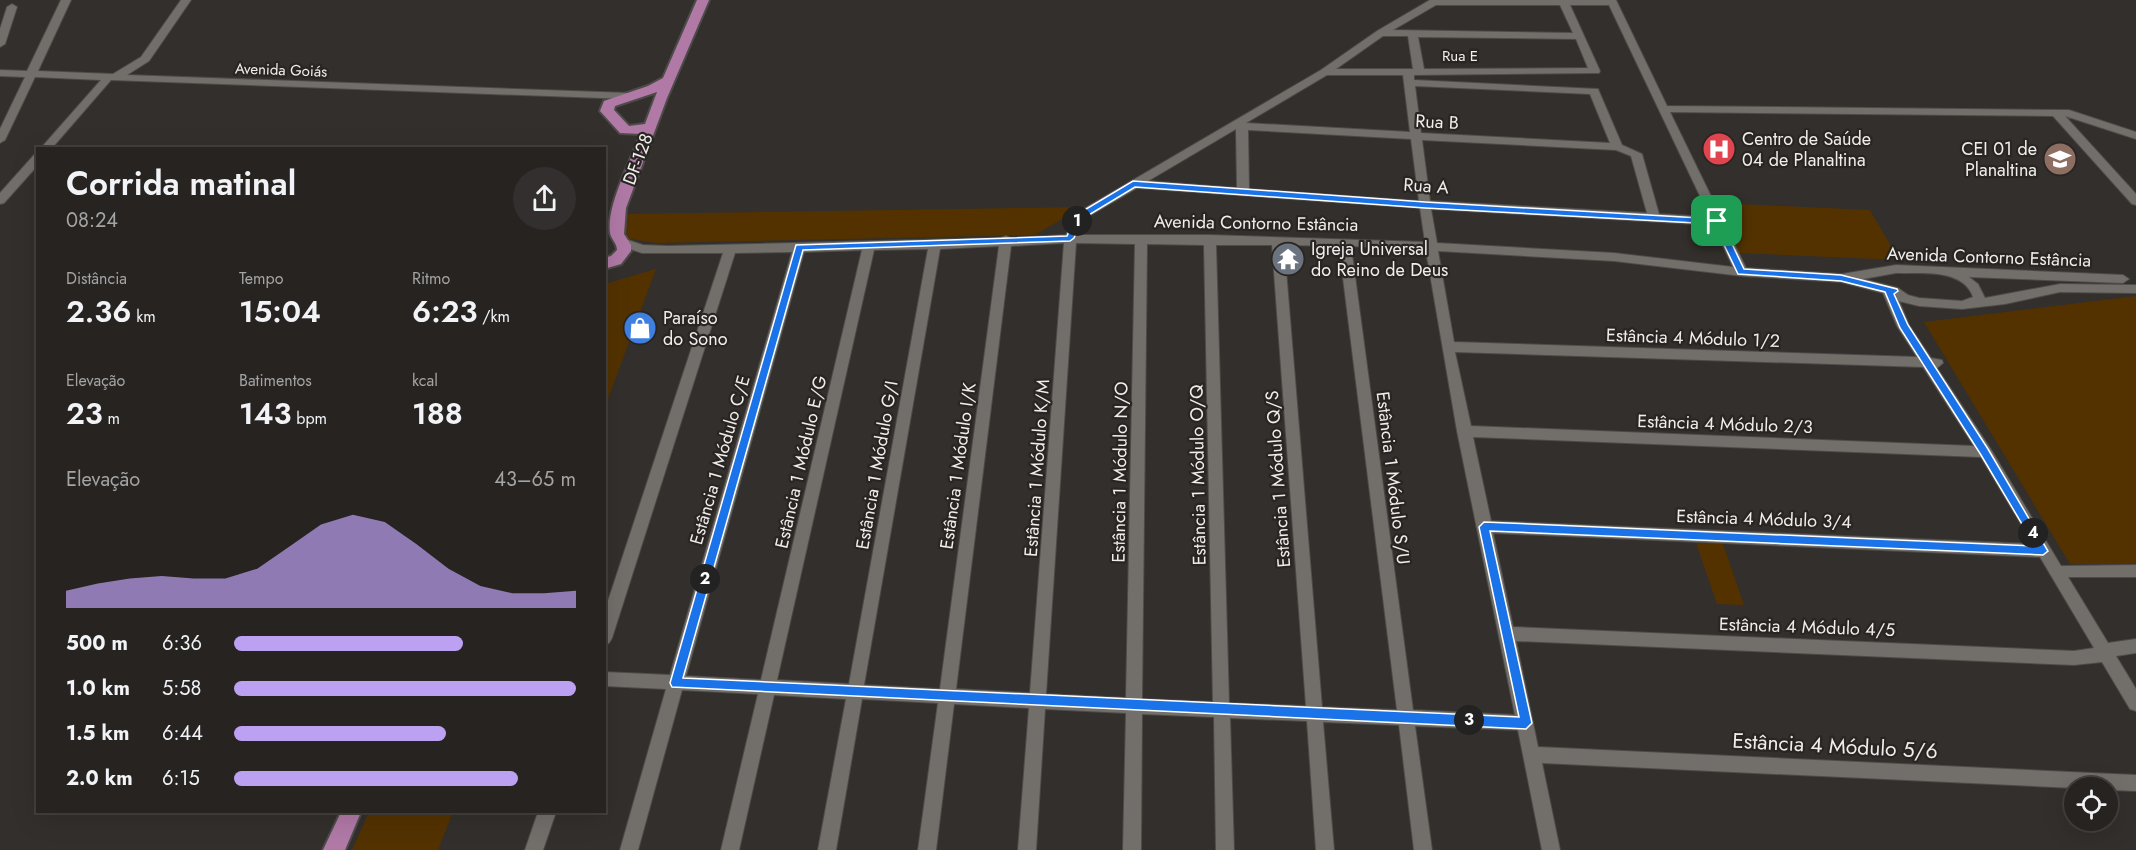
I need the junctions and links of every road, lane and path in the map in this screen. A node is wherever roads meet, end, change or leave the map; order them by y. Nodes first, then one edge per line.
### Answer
1 (66, 0) edge
2 (186, 0) edge
3 (703, 0) edge
4 (1435, 1) edge
5 (1612, 1) edge
6 (1564, 2) junction
7 (12, 7) dead end
8 (1381, 33) junction
9 (1413, 34) junction
10 (1579, 36) junction
11 (0, 44) edge
12 (1325, 72) junction
13 (0, 73) edge
14 (32, 75) junction
15 (1413, 75) junction
16 (111, 78) junction
17 (669, 80) junction
18 (561, 95) junction
19 (629, 96) junction
20 (1664, 109) junction
21 (607, 111) junction
22 (2056, 113) junction
23 (652, 124) junction
24 (1240, 126) junction
25 (625, 130) junction
26 (2136, 136) edge
27 (1416, 137) junction
28 (0, 140) edge
29 (47, 147) edge
30 (1617, 147) junction
31 (36, 160) edge
32 (1133, 184) junction
33 (1243, 190) junction
34 (0, 200) edge
35 (2136, 201) edge
36 (1425, 205) junction
37 (1654, 217) junction
38 (1717, 221) junction
39 (606, 226) edge
40 (1070, 238) junction
41 (1141, 238) junction
42 (616, 240) edge
43 (1006, 240) junction
44 (1210, 240) junction
45 (1278, 241) junction
46 (1344, 243) junction
47 (935, 244) junction
48 (869, 246) junction
49 (799, 247) junction
50 (731, 248) junction
51 (1432, 248) junction
52 (668, 250) junction
53 (610, 263) edge
54 (1883, 271) junction
55 (1742, 272) junction
56 (1954, 273) junction
57 (1841, 278) junction
58 (2136, 280) edge
59 (2136, 289) edge
60 (1893, 291) junction
61 (1919, 302) junction
62 (1974, 303) junction
63 (1448, 347) junction
64 (1932, 364) junction
65 (1464, 431) junction
66 (1984, 452) junction
67 (1484, 527) junction
68 (2043, 551) junction
69 (2066, 571) junction
70 (2136, 571) edge
71 (606, 632) edge
72 (1506, 634) junction
73 (2136, 646) edge
74 (2110, 651) junction
75 (606, 679) edge
76 (676, 683) junction
77 (2136, 685) edge
78 (768, 686) junction
79 (854, 692) junction
80 (946, 696) junction
81 (1037, 701) junction
82 (2136, 704) edge
83 (1136, 706) junction
84 (1221, 709) junction
85 (1314, 713) junction
86 (1405, 718) junction
87 (1526, 723) junction
88 (1533, 755) junction
89 (2136, 783) edge
90 (351, 813) edge
91 (547, 813) edge
92 (334, 850) edge
93 (534, 850) edge
94 (629, 850) edge
95 (730, 850) edge
96 (826, 850) edge
97 (927, 850) edge
98 (1027, 850) edge
99 (1132, 850) edge
100 (1225, 850) edge
101 (1325, 850) edge
102 (1423, 850) edge
103 (1551, 850) edge

1 - 14 street
2 - 16 street
3 - 17 main road, DF-128 / DF-128
4 - 6 street
4 - 8 street
5 - 6 street
5 - 20 street
6 - 10 street
7 - 11 street
8 - 9 street
8 - 12 street
9 - 10 street
9 - 15 street
10 - 15 street, Rua E
12 - 15 street, Rua E
12 - 24 street
13 - 14 street, Avenida Goiás
14 - 16 street, Avenida Goiás
14 - 28 street
15 - 27 street
15 - 30 street
16 - 18 street, Avenida Goiás
16 - 29 street
17 - 19 main road
17 - 23 main road, DF-128 / DF-128
18 - 19 street, Avenida Goiás
18 - 21 street, Avenida Goiás
19 - 21 main road
19 - 23 main road
20 - 22 street
20 - 38 street
21 - 25 main road, DF-128
22 - 26 street
22 - 35 street
23 - 25 main road
23 - 42 main road, DF-128 / DF-128
24 - 27 street, Rua B
24 - 32 street
24 - 33 street
25 - 39 main road, DF-128 / DF-128
27 - 30 street, Rua B
27 - 36 street
30 - 37 street, Rua B
31 - 34 street
32 - 33 street, Rua A
32 - 40 street
33 - 36 street, Rua A
36 - 37 street, Rua A
36 - 51 street
37 - 38 street, Rua A
38 - 55 street
40 - 41 street, Avenida Contorno Estância
40 - 43 street, Avenida Contorno Estância
40 - 81 street, Estância 1 Módulo K/M
41 - 44 street, Avenida Contorno Estância
41 - 83 street, Estância 1 Módulo N/O
42 - 52 street, Avenida Contorno Estância
42 - 53 main road, DF-128
43 - 47 street, Avenida Contorno Estância
43 - 80 street, Estância 1 Módulo I/K
44 - 45 street, Avenida Contorno Estância
44 - 84 street, Estância 1 Módulo O/Q
45 - 46 street, Avenida Contorno Estância
45 - 85 street, Estância 1 Módulo Q/S
46 - 51 street, Avenida Contorno Estância
46 - 86 street, Estância 1 Módulo S/U
47 - 48 street, Avenida Contorno Estância
47 - 79 street, Estância 1 Módulo G/I
48 - 49 street, Avenida Contorno Estância
48 - 78 street, Estância 1 Módulo E/G
49 - 50 street, Avenida Contorno Estância
49 - 76 street, Estância 1 Módulo C/E
50 - 52 street, Avenida Contorno Estância
50 - 71 street
51 - 55 street, Avenida Contorno Estância
51 - 63 street
52 - 53 street, Avenida Contorno Estância
54 - 56 street, Avenida Contorno Estância
54 - 57 street, Avenida Contorno Estância
54 - 60 street
55 - 57 street, Avenida Contorno Estância
56 - 58 street, Avenida Contorno Estância
56 - 62 street
57 - 60 street, Avenida Contorno Estância
59 - 62 street, Avenida Contorno Estância
60 - 61 street, Avenida Contorno Estância
60 - 64 street
61 - 62 street, Avenida Contorno Estância
61 - 64 street
63 - 64 street, Estância 4 Módulo 1/2
63 - 65 street
64 - 66 street
64 - 69 street
65 - 66 street, Estância 4 Módulo 2/3
65 - 67 street
66 - 68 street
67 - 68 street, Estância 4 Módulo 3/4
67 - 72 street
68 - 69 street
68 - 74 street
69 - 70 street
69 - 74 street
72 - 74 street, Estância 4 Módulo 4/5
72 - 87 street
73 - 74 street, Estância 4 Módulo 4/5
74 - 77 street
74 - 82 street
75 - 76 street
76 - 78 street
76 - 94 street, Estância 1 Módulo C/E
78 - 79 street
78 - 95 street, Estância 1 Módulo E/G
79 - 80 street
79 - 96 street, Estância 1 Módulo G/I
80 - 81 street
80 - 97 street, Estância 1 Módulo I/K
81 - 83 street
81 - 98 street, Estância 1 Módulo K/M
83 - 84 street
83 - 99 street, Estância 1 Módulo N/O
84 - 85 street
84 - 100 street, Estância 1 Módulo O/Q
85 - 86 street
85 - 101 street, Estância 1 Módulo Q/S
86 - 87 street
86 - 102 street, Estância 1 Módulo S/U
87 - 88 street
88 - 89 street, Estância 4 Módulo 5/6
88 - 103 street
90 - 92 main road
91 - 93 street

